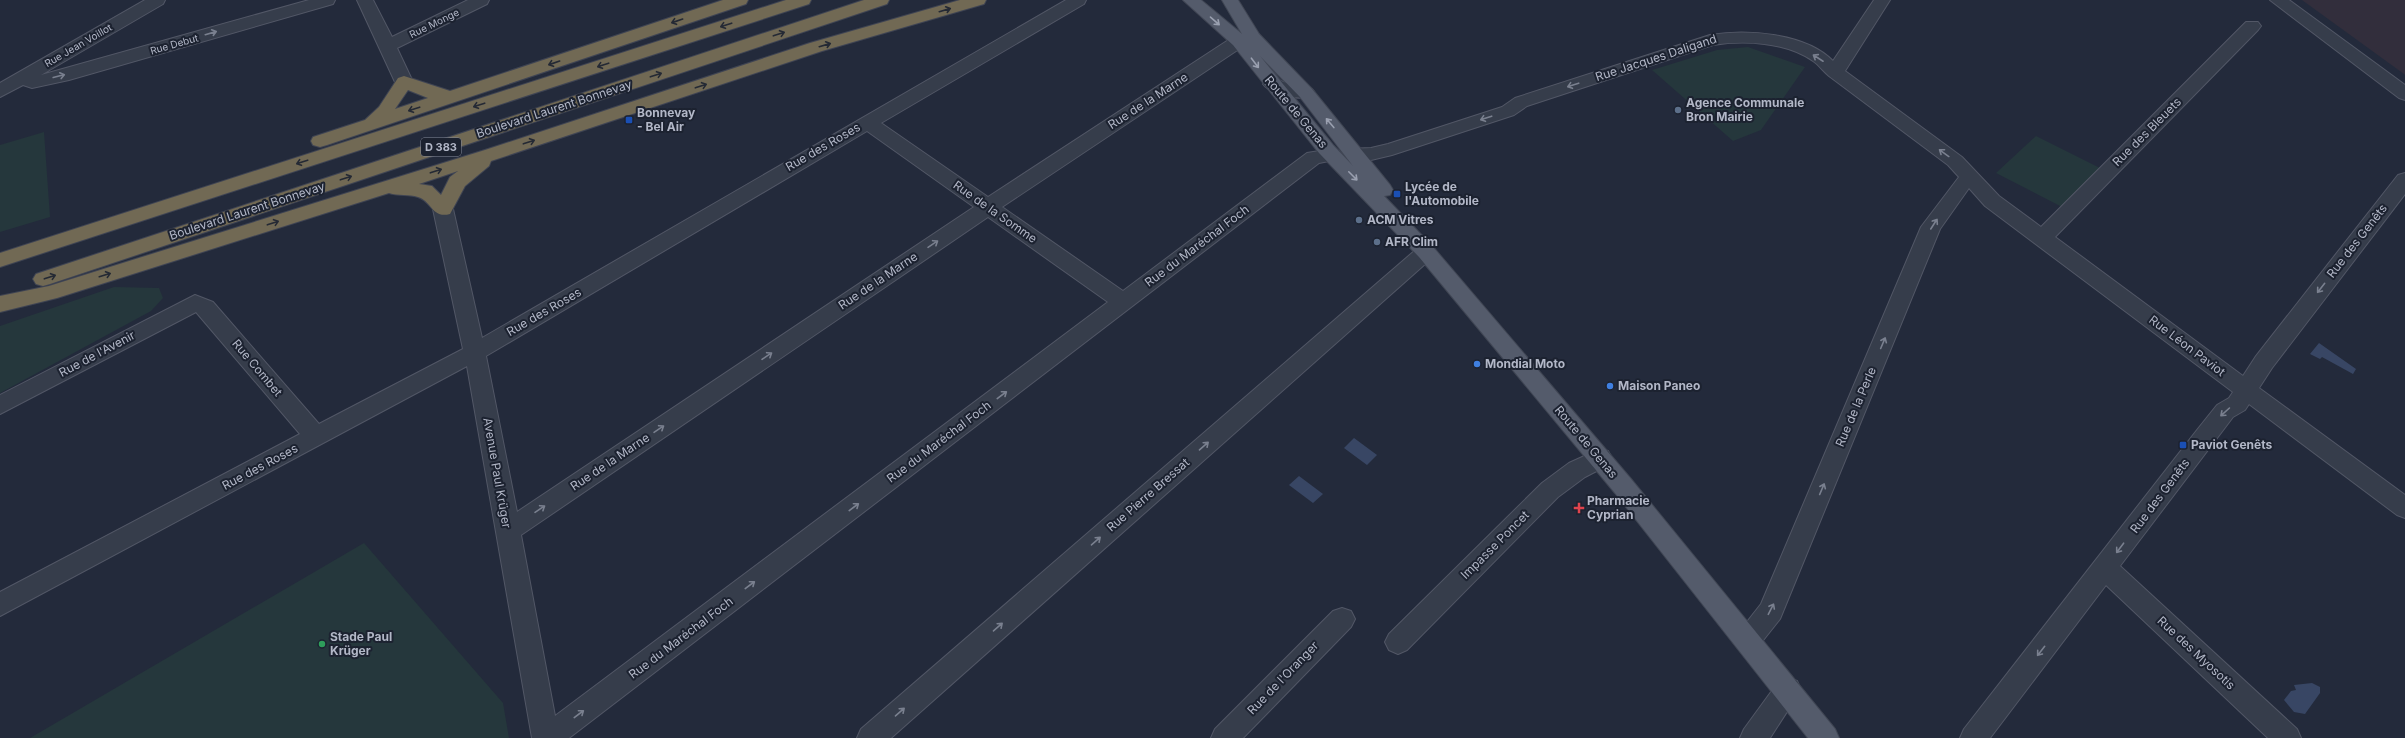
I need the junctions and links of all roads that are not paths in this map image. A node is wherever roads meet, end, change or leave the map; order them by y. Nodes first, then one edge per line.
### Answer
1 (156, 0) edge
2 (327, 0) edge
3 (365, 0) edge
4 (481, 0) edge
5 (740, 0) edge
6 (804, 0) edge
7 (881, 0) edge
8 (978, 0) edge
9 (1078, 0) edge
10 (1191, 0) edge
11 (1230, 0) edge
12 (1882, 0) edge
13 (2278, 0) edge
14 (2252, 26) dead end
15 (1246, 39) junction
16 (388, 46) junction
17 (1834, 72) junction
18 (21, 78) junction
19 (404, 82) junction
20 (1272, 84) junction
21 (0, 91) edge
22 (1306, 93) junction
23 (2405, 94) edge
24 (451, 97) junction
25 (867, 122) junction
26 (371, 123) junction
27 (1354, 153) junction
28 (492, 154) junction
29 (1332, 155) junction
30 (1971, 180) junction
31 (2405, 180) edge
32 (385, 187) junction
33 (988, 207) junction
34 (443, 209) junction
35 (1402, 224) junction
36 (2042, 238) junction
37 (1426, 252) junction
38 (9, 257) edge
39 (0, 294) edge
40 (195, 302) joint
41 (1124, 302) junction
42 (0, 304) edge
43 (475, 352) junction
44 (2247, 391) junction
45 (0, 405) edge
46 (316, 437) junction
47 (1600, 458) junction
48 (2405, 508) edge
49 (508, 531) junction
50 (2105, 568) junction
51 (0, 605) edge
52 (1342, 619) dead end
53 (1748, 640) junction
54 (1398, 642) dead end
55 (1788, 690) junction
56 (547, 738) edge
57 (870, 738) edge
58 (1225, 738) edge
59 (1754, 738) edge
60 (1826, 738) edge
61 (1974, 738) edge
62 (2287, 738) edge

1 - 18 street, Rue Jean Voillot
18 -> 2 street, Rue Debut
3 - 16 street
4 - 16 street, Rue Monge
5 -> 24 highway
6 -> 38 highway, D 383
39 -> 7 highway, Boulevard Laurent Bonnevay / D 383
28 -> 8 highway
9 - 25 street, Rue des Roses
10 -> 15 main road, Route de Genas
11 - 15 main road, Route de Genas
12 - 17 street
13 - 23 street
14 - 36 street, Rue des Bleuets
15 -> 20 main road, Route de Genas
15 - 22 main road, Route de Genas
15 - 33 street, Rue de la Marne
16 - 19 street
17 -> 27 street, Rue Jacques Daligand
30 -> 17 street, Rue Jacques Daligand
18 - 21 street, Rue Jean Voillot
19 - 24 highway
19 - 26 highway
20 - 22 street
20 - 29 main road, Route de Genas
27 -> 22 main road, Route de Genas
24 -> 26 highway
25 - 33 street, Rue de la Somme
25 - 43 street, Rue des Roses
26 - 38 highway
27 - 35 main road, Route de Genas
32 -> 28 highway
28 - 34 highway
29 -> 35 main road, Route de Genas
29 - 41 street, Rue du Maréchal Foch
30 - 36 street, Rue Léon Paviot
53 -> 30 street, Rue de la Perle
31 -> 44 street, Rue des Genêts
32 - 34 highway
42 -> 32 highway
33 - 41 street, Rue de la Somme
49 -> 33 street, Rue de la Marne
34 - 43 street, Avenue Paul Krüger
35 - 37 main road, Route de Genas
36 - 44 street, Rue Léon Paviot
37 - 47 main road, Route de Genas
57 -> 37 street, Rue Pierre Bressat
40 - 45 street, Rue de l'Avenir
40 - 46 street, Rue Combet
56 -> 41 street, Rue du Maréchal Foch
43 - 46 street, Rue des Roses
43 - 49 street, Avenue Paul Krüger
44 - 48 street, Rue Léon Paviot
44 -> 50 street, Rue des Genêts
46 - 51 street, Rue des Roses
47 - 53 main road, Route de Genas
47 - 54 street, Impasse Poncet
49 - 56 street, Avenue Paul Krüger
50 -> 61 street, Rue des Genêts
50 - 62 street, Rue des Myosotis
52 - 58 street, Rue de l'Oranger
53 - 55 main road, Route de Genas
55 - 59 street
55 - 60 main road, Route de Genas

